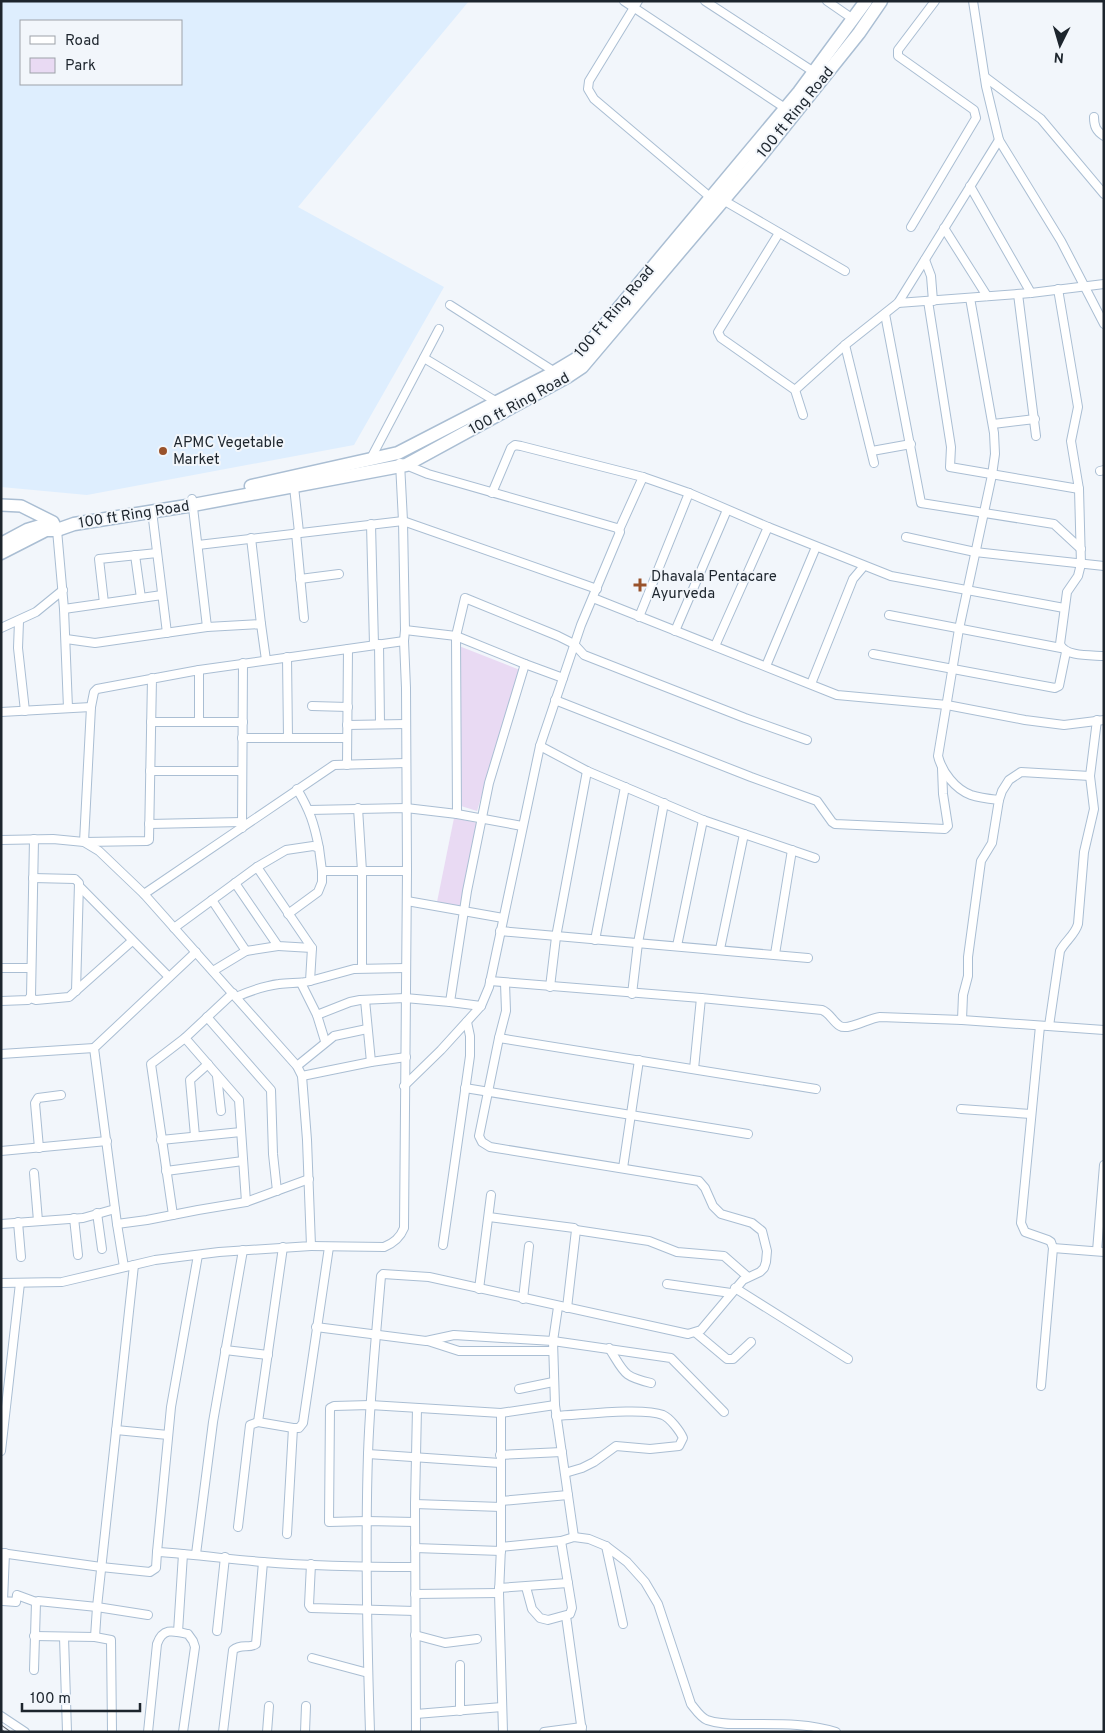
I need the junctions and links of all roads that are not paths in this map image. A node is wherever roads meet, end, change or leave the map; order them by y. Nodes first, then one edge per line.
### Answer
1 (624, 1) edge
2 (705, 1) edge
3 (827, 1) edge
4 (866, 1) edge
5 (881, 1) edge
6 (936, 1) edge
7 (973, 1) edge
8 (636, 5) edge
9 (853, 19) junction
10 (814, 72) junction
11 (985, 78) junction
12 (785, 108) junction
13 (1094, 117) dead end
14 (1104, 136) edge
15 (999, 140) junction
16 (970, 186) junction
17 (1104, 194) edge
18 (710, 197) junction
19 (723, 200) junction
20 (911, 227) dead end
21 (944, 228) junction
22 (779, 232) junction
23 (925, 260) junction
24 (846, 271) dead end
25 (1104, 284) edge
26 (1085, 285) junction
27 (1058, 289) junction
28 (1031, 292) junction
29 (1018, 294) junction
30 (987, 296) junction
31 (970, 298) junction
32 (930, 301) junction
33 (898, 303) junction
34 (450, 305) dead end
35 (885, 314) junction
36 (1104, 324) edge
37 (439, 330) dead end
38 (845, 345) junction
39 (424, 358) junction
40 (555, 372) junction
41 (795, 390) junction
42 (497, 402) junction
43 (803, 415) dead end
44 (1035, 419) junction
45 (993, 424) junction
46 (1036, 436) dead end
47 (911, 444) junction
48 (872, 451) junction
49 (398, 453) junction
50 (370, 460) junction
51 (874, 463) dead end
52 (403, 466) junction
53 (992, 475) junction
54 (643, 477) junction
55 (294, 486) junction
56 (1079, 489) junction
57 (492, 493) junction
58 (689, 493) junction
59 (193, 502) junction
60 (1, 504) edge
61 (727, 510) junction
62 (152, 511) junction
63 (984, 514) junction
64 (403, 521) junction
65 (370, 524) junction
66 (55, 526) junction
67 (768, 527) junction
68 (619, 530) junction
69 (297, 533) junction
70 (906, 537) dead end
71 (251, 538) junction
72 (1, 544) edge
73 (198, 545) junction
74 (816, 547) junction
75 (1081, 549) junction
76 (975, 552) junction
77 (157, 553) junction
78 (1, 554) edge
79 (135, 555) junction
80 (1081, 564) junction
81 (864, 566) junction
82 (1104, 566) edge
83 (339, 574) dead end
84 (300, 579) junction
85 (597, 589) junction
86 (63, 590) junction
87 (967, 590) junction
88 (162, 595) junction
89 (141, 598) junction
90 (593, 598) junction
91 (104, 603) junction
92 (1064, 608) junction
93 (64, 609) junction
94 (889, 615) dead end
95 (639, 617) junction
96 (304, 618) dead end
97 (19, 621) junction
98 (261, 624) junction
99 (1, 628) edge
100 (207, 628) junction
101 (959, 629) junction
102 (405, 630) junction
103 (675, 631) junction
104 (167, 633) junction
105 (456, 636) junction
106 (66, 639) junction
107 (404, 641) junction
108 (574, 644) junction
109 (377, 645) junction
110 (715, 646) junction
111 (348, 649) junction
112 (1064, 650) junction
113 (873, 654) dead end
114 (1104, 656) edge
115 (288, 657) junction
116 (266, 660) junction
117 (243, 663) junction
118 (525, 664) junction
119 (766, 666) junction
120 (952, 668) junction
121 (199, 670) junction
122 (152, 678) junction
123 (563, 678) junction
124 (811, 684) junction
125 (555, 700) junction
126 (947, 705) junction
127 (312, 706) dead end
128 (348, 707) junction
129 (68, 708) junction
130 (91, 708) junction
131 (25, 711) junction
132 (1, 712) edge
133 (1101, 720) edge
134 (151, 722) junction
135 (199, 722) junction
136 (242, 722) junction
137 (380, 724) junction
138 (406, 724) junction
139 (347, 725) junction
140 (242, 738) junction
141 (288, 738) junction
142 (347, 738) junction
143 (807, 740) dead end
144 (540, 746) junction
145 (406, 763) junction
146 (347, 765) junction
147 (942, 768) junction
148 (150, 771) junction
149 (242, 771) junction
150 (587, 771) junction
151 (1090, 776) junction
152 (625, 787) junction
153 (297, 790) junction
154 (999, 800) junction
155 (664, 803) junction
156 (358, 808) junction
157 (406, 808) junction
158 (309, 810) junction
159 (457, 814) junction
160 (482, 819) junction
161 (703, 820) junction
162 (149, 824) junction
163 (242, 825) junction
164 (522, 826) junction
165 (744, 834) junction
166 (34, 839) junction
167 (1, 840) edge
168 (84, 842) junction
169 (319, 848) junction
170 (792, 850) junction
171 (814, 858) dead end
172 (258, 867) junction
173 (322, 871) junction
174 (362, 871) junction
175 (407, 872) junction
176 (33, 878) junction
177 (235, 884) junction
178 (80, 887) junction
179 (144, 894) junction
180 (212, 900) junction
181 (407, 901) junction
182 (464, 911) junction
183 (288, 914) junction
184 (503, 918) junction
185 (174, 928) junction
186 (500, 931) junction
187 (556, 937) junction
188 (595, 940) junction
189 (132, 941) junction
190 (638, 944) junction
191 (278, 946) junction
192 (677, 946) junction
193 (312, 948) junction
194 (720, 949) junction
195 (246, 951) junction
196 (196, 952) junction
197 (775, 954) junction
198 (808, 958) dead end
199 (1, 968) edge
200 (31, 968) junction
201 (362, 968) junction
202 (406, 968) junction
203 (213, 971) junction
204 (169, 977) junction
205 (310, 981) junction
206 (490, 981) junction
207 (301, 983) junction
208 (505, 983) junction
209 (550, 987) junction
210 (76, 991) junction
211 (632, 994) junction
212 (235, 995) junction
213 (30, 998) junction
214 (406, 998) junction
215 (701, 998) junction
216 (365, 1000) junction
217 (1, 1001) edge
218 (450, 1002) junction
219 (481, 1006) junction
220 (317, 1014) junction
221 (207, 1017) junction
222 (962, 1020) junction
223 (466, 1022) junction
224 (1040, 1026) junction
225 (1049, 1026) junction
226 (367, 1029) junction
227 (1104, 1030) edge
228 (185, 1038) junction
229 (499, 1038) junction
230 (325, 1041) junction
231 (94, 1048) junction
232 (1, 1054) edge
233 (406, 1058) junction
234 (639, 1060) junction
235 (371, 1062) junction
236 (208, 1064) junction
237 (297, 1066) junction
238 (694, 1069) junction
239 (217, 1075) junction
240 (302, 1076) junction
241 (404, 1086) junction
242 (466, 1088) junction
243 (816, 1089) dead end
244 (488, 1092) junction
245 (61, 1095) dead end
246 (960, 1109) dead end
247 (221, 1111) dead end
248 (1031, 1114) junction
249 (630, 1115) junction
250 (241, 1132) junction
251 (748, 1134) dead end
252 (196, 1136) junction
253 (161, 1140) junction
254 (107, 1141) junction
255 (39, 1148) junction
256 (1, 1151) edge
257 (243, 1161) junction
258 (1104, 1166) edge
259 (623, 1168) junction
260 (166, 1171) junction
261 (34, 1173) dead end
262 (309, 1179) junction
263 (278, 1191) junction
264 (491, 1195) dead end
265 (246, 1202) junction
266 (115, 1209) junction
267 (97, 1213) junction
268 (173, 1215) junction
269 (489, 1217) junction
270 (74, 1218) junction
271 (38, 1221) junction
272 (18, 1222) junction
273 (1, 1224) edge
274 (117, 1224) junction
275 (576, 1230) junction
276 (443, 1245) dead end
277 (311, 1246) junction
278 (529, 1246) dead end
279 (284, 1247) junction
280 (329, 1247) junction
281 (1053, 1248) junction
282 (102, 1249) dead end
283 (243, 1250) junction
284 (1100, 1252) edge
285 (78, 1255) dead end
286 (198, 1255) junction
287 (21, 1257) dead end
288 (134, 1265) junction
289 (124, 1267) junction
290 (748, 1277) junction
291 (1, 1283) edge
292 (20, 1283) junction
293 (667, 1284) dead end
294 (479, 1289) junction
295 (733, 1291) junction
296 (523, 1299) junction
297 (558, 1307) junction
298 (567, 1308) junction
299 (316, 1327) junction
300 (696, 1333) junction
301 (376, 1335) junction
302 (426, 1341) junction
303 (553, 1341) junction
304 (751, 1342) dead end
305 (609, 1348) junction
306 (225, 1350) junction
307 (553, 1351) junction
308 (268, 1355) junction
309 (848, 1359) dead end
310 (553, 1382) junction
311 (651, 1383) dead end
312 (1040, 1386) dead end
313 (518, 1389) dead end
314 (555, 1405) junction
315 (370, 1406) junction
316 (416, 1408) junction
317 (724, 1412) dead end
318 (501, 1413) junction
319 (556, 1416) junction
320 (258, 1422) junction
321 (294, 1428) junction
322 (116, 1430) junction
323 (168, 1436) junction
324 (1, 1451) edge
325 (562, 1452) junction
326 (368, 1454) junction
327 (416, 1457) junction
328 (500, 1459) junction
329 (565, 1473) junction
330 (568, 1495) junction
331 (415, 1504) junction
332 (501, 1504) junction
333 (367, 1521) junction
334 (415, 1522) junction
335 (238, 1526) dead end
336 (287, 1534) dead end
337 (574, 1538) junction
338 (560, 1541) junction
339 (606, 1546) junction
340 (415, 1548) junction
341 (501, 1549) junction
342 (156, 1552) junction
343 (3, 1553) edge
344 (183, 1554) junction
345 (196, 1554) junction
346 (225, 1558) junction
347 (263, 1562) junction
348 (311, 1564) junction
349 (101, 1567) junction
350 (367, 1567) junction
351 (415, 1567) junction
352 (568, 1583) junction
353 (526, 1587) junction
354 (499, 1590) junction
355 (415, 1594) junction
356 (36, 1602) junction
357 (97, 1607) junction
358 (367, 1610) junction
359 (415, 1611) junction
360 (148, 1615) dead end
361 (566, 1616) junction
362 (623, 1624) dead end
363 (217, 1631) dead end
364 (178, 1632) junction
365 (415, 1635) junction
366 (34, 1636) junction
367 (64, 1637) junction
368 (95, 1637) junction
369 (476, 1639) dead end
370 (312, 1658) dead end
371 (460, 1665) dead end
372 (34, 1670) dead end
373 (368, 1673) junction
374 (270, 1706) dead end
375 (306, 1706) dead end
376 (502, 1707) junction
377 (460, 1710) junction
378 (416, 1714) junction
379 (1, 1716) edge
380 (582, 1730) edge
381 (25, 1732) edge
382 (67, 1732) edge
383 (112, 1732) edge
384 (148, 1732) edge
385 (183, 1732) edge
386 (223, 1732) edge
387 (267, 1732) edge
388 (305, 1732) edge
389 (370, 1732) edge
390 (416, 1732) edge
391 (503, 1732) edge
392 (544, 1732) edge
393 (836, 1732) edge

1 - 8 street
2 - 10 street
3 - 9 street
4 - 9 main road, 100 Ft Ring Road
5 - 19 main road, 100 ft Ring Road
6 - 20 street
7 - 11 street
8 - 12 street
8 - 18 street
9 - 10 main road, 100 Ft Ring Road
10 - 12 main road, 100 Ft Ring Road
11 - 15 street
11 - 17 street
12 - 18 main road, 100 Ft Ring Road
13 - 14 street
15 - 16 street
15 - 26 street
16 - 21 street
16 - 28 street
18 - 40 main road, 100 Ft Ring Road
19 - 22 street
19 - 52 main road, 100 ft Ring Road
21 - 23 street
21 - 30 street
22 - 24 street
22 - 41 street
23 - 32 street
23 - 33 street
25 - 26 street
26 - 27 street
26 - 36 street
27 - 28 street
27 - 56 street
28 - 29 street
29 - 30 street
29 - 44 street
30 - 31 street
31 - 32 street
31 - 45 street
32 - 33 street
32 - 53 street
33 - 35 street
34 - 40 street
35 - 38 street
35 - 47 street
37 - 39 street
38 - 41 street
38 - 48 street
39 - 42 street
39 - 50 street
40 - 42 main road, 100 Ft Ring Road
41 - 43 street
42 - 49 main road, 100 Ft Ring Road
44 - 45 street
44 - 46 street
45 - 53 street
47 - 48 street
47 - 63 street
48 - 51 street
49 - 50 main road, 100 Ft Ring Road
49 - 52 street
50 - 59 main road, 100 Ft Ring Road
52 - 55 main road, 100 ft Ring Road
52 - 57 street
52 - 64 street
53 - 56 street
53 - 63 street
54 - 57 street
54 - 58 street
54 - 68 street
55 - 59 main road, 100 ft Ring Road
55 - 69 street
56 - 75 street
57 - 68 street
58 - 61 street
58 - 95 street
59 - 62 main road, 100 ft Ring Road
59 - 66 main road, 100 Ft Ring Road
59 - 73 street
60 - 66 street
61 - 67 street
61 - 103 street
62 - 66 main road, 100 ft Ring Road
62 - 77 street
63 - 75 street
63 - 76 street
64 - 65 street
64 - 85 street
64 - 102 street
65 - 69 street
65 - 109 street
66 - 72 main road, 100 Ft Ring Road
66 - 78 main road, 100 ft Ring Road
66 - 86 street
67 - 74 street
67 - 110 street
68 - 85 street
69 - 71 street
69 - 84 street
70 - 76 street
71 - 73 street
71 - 98 street
73 - 100 street
74 - 81 street
74 - 119 street
75 - 80 street
76 - 80 street
76 - 87 street
77 - 79 street
77 - 88 street
79 - 89 street
79 - 91 street
80 - 82 street
80 - 92 street
81 - 87 street
81 - 124 street
83 - 84 street
84 - 96 street
85 - 90 street
86 - 93 street
86 - 97 street
87 - 92 street
87 - 101 street
88 - 89 street
88 - 104 street
89 - 91 street
90 - 95 street
90 - 108 street
91 - 93 street
92 - 112 street
93 - 106 street
94 - 101 street
95 - 103 street
97 - 99 street
97 - 131 street
98 - 100 street
98 - 116 street
100 - 104 street
101 - 112 street
101 - 120 street
102 - 105 street
102 - 107 street
103 - 110 street
104 - 106 street
105 - 108 street
105 - 118 street
105 - 159 street
106 - 129 street
107 - 109 street
107 - 138 street
108 - 123 street
108 - 143 street
109 - 111 street
109 - 137 street
110 - 119 street
111 - 115 street
111 - 128 street
112 - 114 street
112 - 120 street
113 - 120 street
115 - 116 street
115 - 141 street
116 - 117 street
117 - 121 street
117 - 136 street
118 - 123 street
118 - 160 street
119 - 124 street
120 - 126 street
121 - 122 street
121 - 135 street
122 - 130 street
122 - 134 street
123 - 125 street
124 - 126 street
125 - 144 street
125 - 147 street
126 - 133 street
126 - 147 street
127 - 128 street
128 - 139 street
129 - 130 street
129 - 131 street
130 - 168 street
131 - 132 street
133 - 151 street
134 - 135 street
134 - 148 street
135 - 136 street
136 - 140 street
137 - 138 street
137 - 139 street
138 - 145 street
139 - 142 street
140 - 141 street
140 - 149 street
141 - 142 street
142 - 146 street
144 - 150 street
144 - 164 street
145 - 146 street
145 - 157 street
146 - 153 street
147 - 154 street
148 - 149 street
148 - 162 street
149 - 163 street
150 - 152 street
150 - 187 street
151 - 154 street
151 - 225 street
152 - 155 street
152 - 188 street
153 - 158 street
153 - 163 street
154 - 222 street
155 - 161 street
155 - 190 street
156 - 157 street
156 - 158 street
156 - 174 street
157 - 159 street
157 - 175 street
158 - 169 street
159 - 160 street
160 - 164 street
160 - 182 street
161 - 165 street
161 - 192 street
162 - 163 street
162 - 168 street
163 - 179 street
164 - 184 street
165 - 170 street
165 - 194 street
166 - 167 street
166 - 168 street
166 - 176 street
168 - 179 street
169 - 172 street
169 - 173 street
170 - 171 street
170 - 197 street
172 - 177 street
172 - 183 street
173 - 174 street
173 - 183 street
174 - 175 street
174 - 201 street
175 - 181 street
176 - 178 street
176 - 200 street
177 - 180 street
177 - 191 street
178 - 189 street
178 - 210 street
179 - 185 street
180 - 185 street
180 - 195 street
181 - 182 street
181 - 202 street
182 - 184 street
182 - 218 street
183 - 193 street
184 - 186 street
185 - 196 street
186 - 187 street
186 - 206 street
187 - 188 street
187 - 209 street
188 - 190 street
189 - 204 street
189 - 210 street
190 - 192 street
190 - 211 street
191 - 193 street
191 - 195 street
192 - 194 street
193 - 205 street
194 - 197 street
195 - 203 street
196 - 203 street
196 - 204 street
197 - 198 street
199 - 200 street
200 - 213 street
201 - 202 street
201 - 205 street
202 - 214 street
203 - 212 street
204 - 231 street
205 - 207 street
206 - 208 street
206 - 219 street
207 - 212 street
207 - 220 street
208 - 209 street
208 - 229 street
209 - 211 street
210 - 213 street
211 - 215 street
212 - 221 street
212 - 237 street
213 - 217 street
214 - 216 street
214 - 218 street
214 - 233 street
215 - 222 street
215 - 238 street
216 - 220 street
216 - 226 street
218 - 219 street
219 - 223 street
220 - 230 street
221 - 228 street
221 - 263 street
222 - 224 street
223 - 241 street
223 - 242 street
224 - 225 street
224 - 248 street
225 - 227 street
226 - 230 street
226 - 235 street
228 - 236 street
228 - 253 street
229 - 234 street
229 - 244 street
230 - 237 street
231 - 232 street
231 - 254 street
233 - 235 street
233 - 241 street
234 - 238 street
234 - 249 street
235 - 240 street
236 - 239 street
236 - 252 street
237 - 240 street
238 - 243 street
239 - 247 street
239 - 250 street
240 - 262 street
241 - 280 street
242 - 244 street
242 - 276 street
244 - 249 street
244 - 259 street
245 - 255 street
246 - 248 street
248 - 281 street
249 - 251 street
249 - 259 street
250 - 252 street
250 - 257 street
252 - 253 street
253 - 260 street
254 - 255 street
254 - 266 street
255 - 256 street
257 - 260 street
257 - 265 street
258 - 284 street
259 - 290 street
260 - 268 street
261 - 271 street
262 - 263 street
262 - 277 street
263 - 265 street
264 - 269 street
265 - 268 street
266 - 267 street
266 - 274 street
267 - 270 street
267 - 282 street
268 - 274 street
269 - 275 street
269 - 294 street
270 - 271 street
270 - 285 street
271 - 272 street
272 - 273 street
272 - 287 street
274 - 289 street
275 - 290 street
275 - 298 street
277 - 279 street
277 - 280 street
278 - 296 street
279 - 283 street
279 - 308 street
280 - 299 street
281 - 284 street
281 - 312 street
283 - 286 street
283 - 306 street
286 - 288 street
286 - 323 street
288 - 289 street
288 - 322 street
289 - 292 street
290 - 295 street
291 - 292 street
292 - 324 street
293 - 295 street
294 - 296 street
294 - 301 street
295 - 300 street
295 - 309 street
296 - 297 street
297 - 298 street
297 - 303 street
298 - 300 street
299 - 301 street
299 - 321 street
300 - 304 street
301 - 302 street
301 - 315 street
302 - 303 street
302 - 307 street
303 - 305 street
303 - 307 street
305 - 311 street
305 - 317 street
306 - 308 street
306 - 345 street
307 - 310 street
308 - 320 street
310 - 313 street
310 - 314 street
314 - 318 street
314 - 319 street
315 - 316 street
315 - 326 street
315 - 333 street
316 - 318 street
316 - 327 street
318 - 328 street
319 - 325 street
319 - 329 street
320 - 321 street
320 - 335 street
321 - 336 street
322 - 323 street
322 - 349 street
323 - 342 street
325 - 328 street
325 - 329 street
326 - 327 street
326 - 333 street
327 - 328 street
327 - 331 street
328 - 332 street
329 - 330 street
330 - 332 street
330 - 337 street
331 - 332 street
331 - 334 street
332 - 341 street
333 - 334 street
333 - 350 street
334 - 340 street
337 - 338 street
337 - 339 street
338 - 341 street
338 - 352 street
339 - 362 street
339 - 393 street
340 - 341 street
340 - 351 street
341 - 354 street
342 - 344 street
342 - 349 street
343 - 349 street
343 - 356 street
344 - 345 street
344 - 364 street
345 - 346 street
346 - 347 street
346 - 363 street
347 - 348 street
347 - 386 street
348 - 350 street
348 - 358 street
349 - 357 street
350 - 351 street
350 - 358 street
351 - 355 street
352 - 353 street
352 - 361 street
353 - 354 street
353 - 361 street
354 - 355 street
354 - 376 street
355 - 359 street
356 - 357 street
356 - 366 street
357 - 360 street
357 - 368 street
358 - 359 street
358 - 373 street
359 - 365 street
361 - 380 street
364 - 384 street
364 - 385 street
365 - 369 street
365 - 378 street
366 - 367 street
366 - 372 street
367 - 368 street
367 - 382 street
368 - 383 street
370 - 373 street
371 - 377 street
373 - 389 street
374 - 387 street
375 - 388 street
376 - 377 street
376 - 391 street
377 - 378 street
378 - 390 street
379 - 381 street
380 - 392 street

